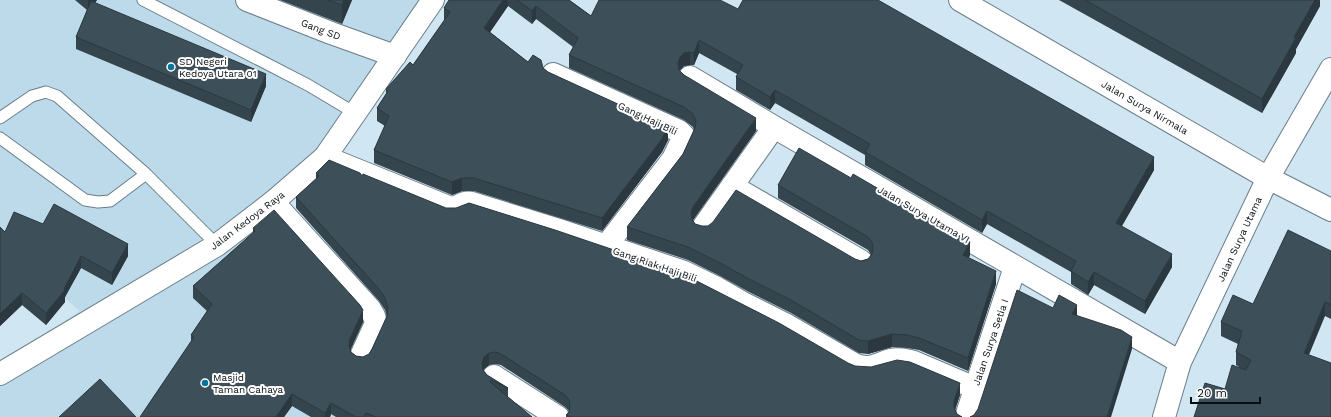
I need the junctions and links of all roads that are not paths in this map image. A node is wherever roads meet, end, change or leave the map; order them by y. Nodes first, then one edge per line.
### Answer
1 (143, 0) edge
2 (247, 0) edge
3 (433, 0) edge
4 (960, 0) edge
5 (395, 56) junction
6 (1331, 69) edge
7 (553, 74) edge
8 (690, 76) dead end
9 (355, 113) junction
10 (0, 118) edge
11 (774, 127) junction
12 (0, 138) edge
13 (325, 157) junction
14 (146, 174) junction
15 (1268, 178) junction
16 (732, 186) junction
17 (273, 202) junction
18 (1331, 210) edge
19 (703, 226) edge
20 (217, 245) junction
21 (606, 246) junction
22 (861, 261) edge
23 (1015, 267) junction
24 (361, 356) edge
25 (1180, 362) junction
26 (0, 374) edge
27 (494, 376) dead end
28 (975, 388) junction
29 (558, 417) edge
30 (966, 417) edge
31 (1164, 417) edge

1 - 9 lane
2 - 5 street, Gang SD
3 - 5 street, Jalan Kedoya Raya
4 - 15 street, Jalan Surya Nirmala
5 - 9 street, Jalan Kedoya Raya
6 - 15 street, Jalan Surya Utama
7 - 21 street, Gang Haji Bili
8 - 11 street, Jalan Surya Utama VI
9 - 13 street, Jalan Kedoya Raya
10 - 14 lane
11 - 16 street
11 - 23 street, Jalan Surya Utama VI
12 - 14 lane
13 - 17 street, Jalan Kedoya Raya
13 - 21 street, Gang Riak Haji Bili
14 - 20 lane
15 - 18 street, Jalan Surya Nirmala
15 - 25 street, Jalan Surya Utama
16 - 19 street
16 - 22 street
17 - 20 street, Jalan Kedoya Raya
17 - 24 street
20 - 26 street, Jalan Kedoya Raya
21 - 28 street, Gang Riak Haji Bili
23 - 25 street, Jalan Surya Utama VI
23 - 28 street, Jalan Surya Setia I
25 - 31 street, Jalan Surya Utama
27 - 29 street
28 - 30 street, Jalan Surya Setia I

